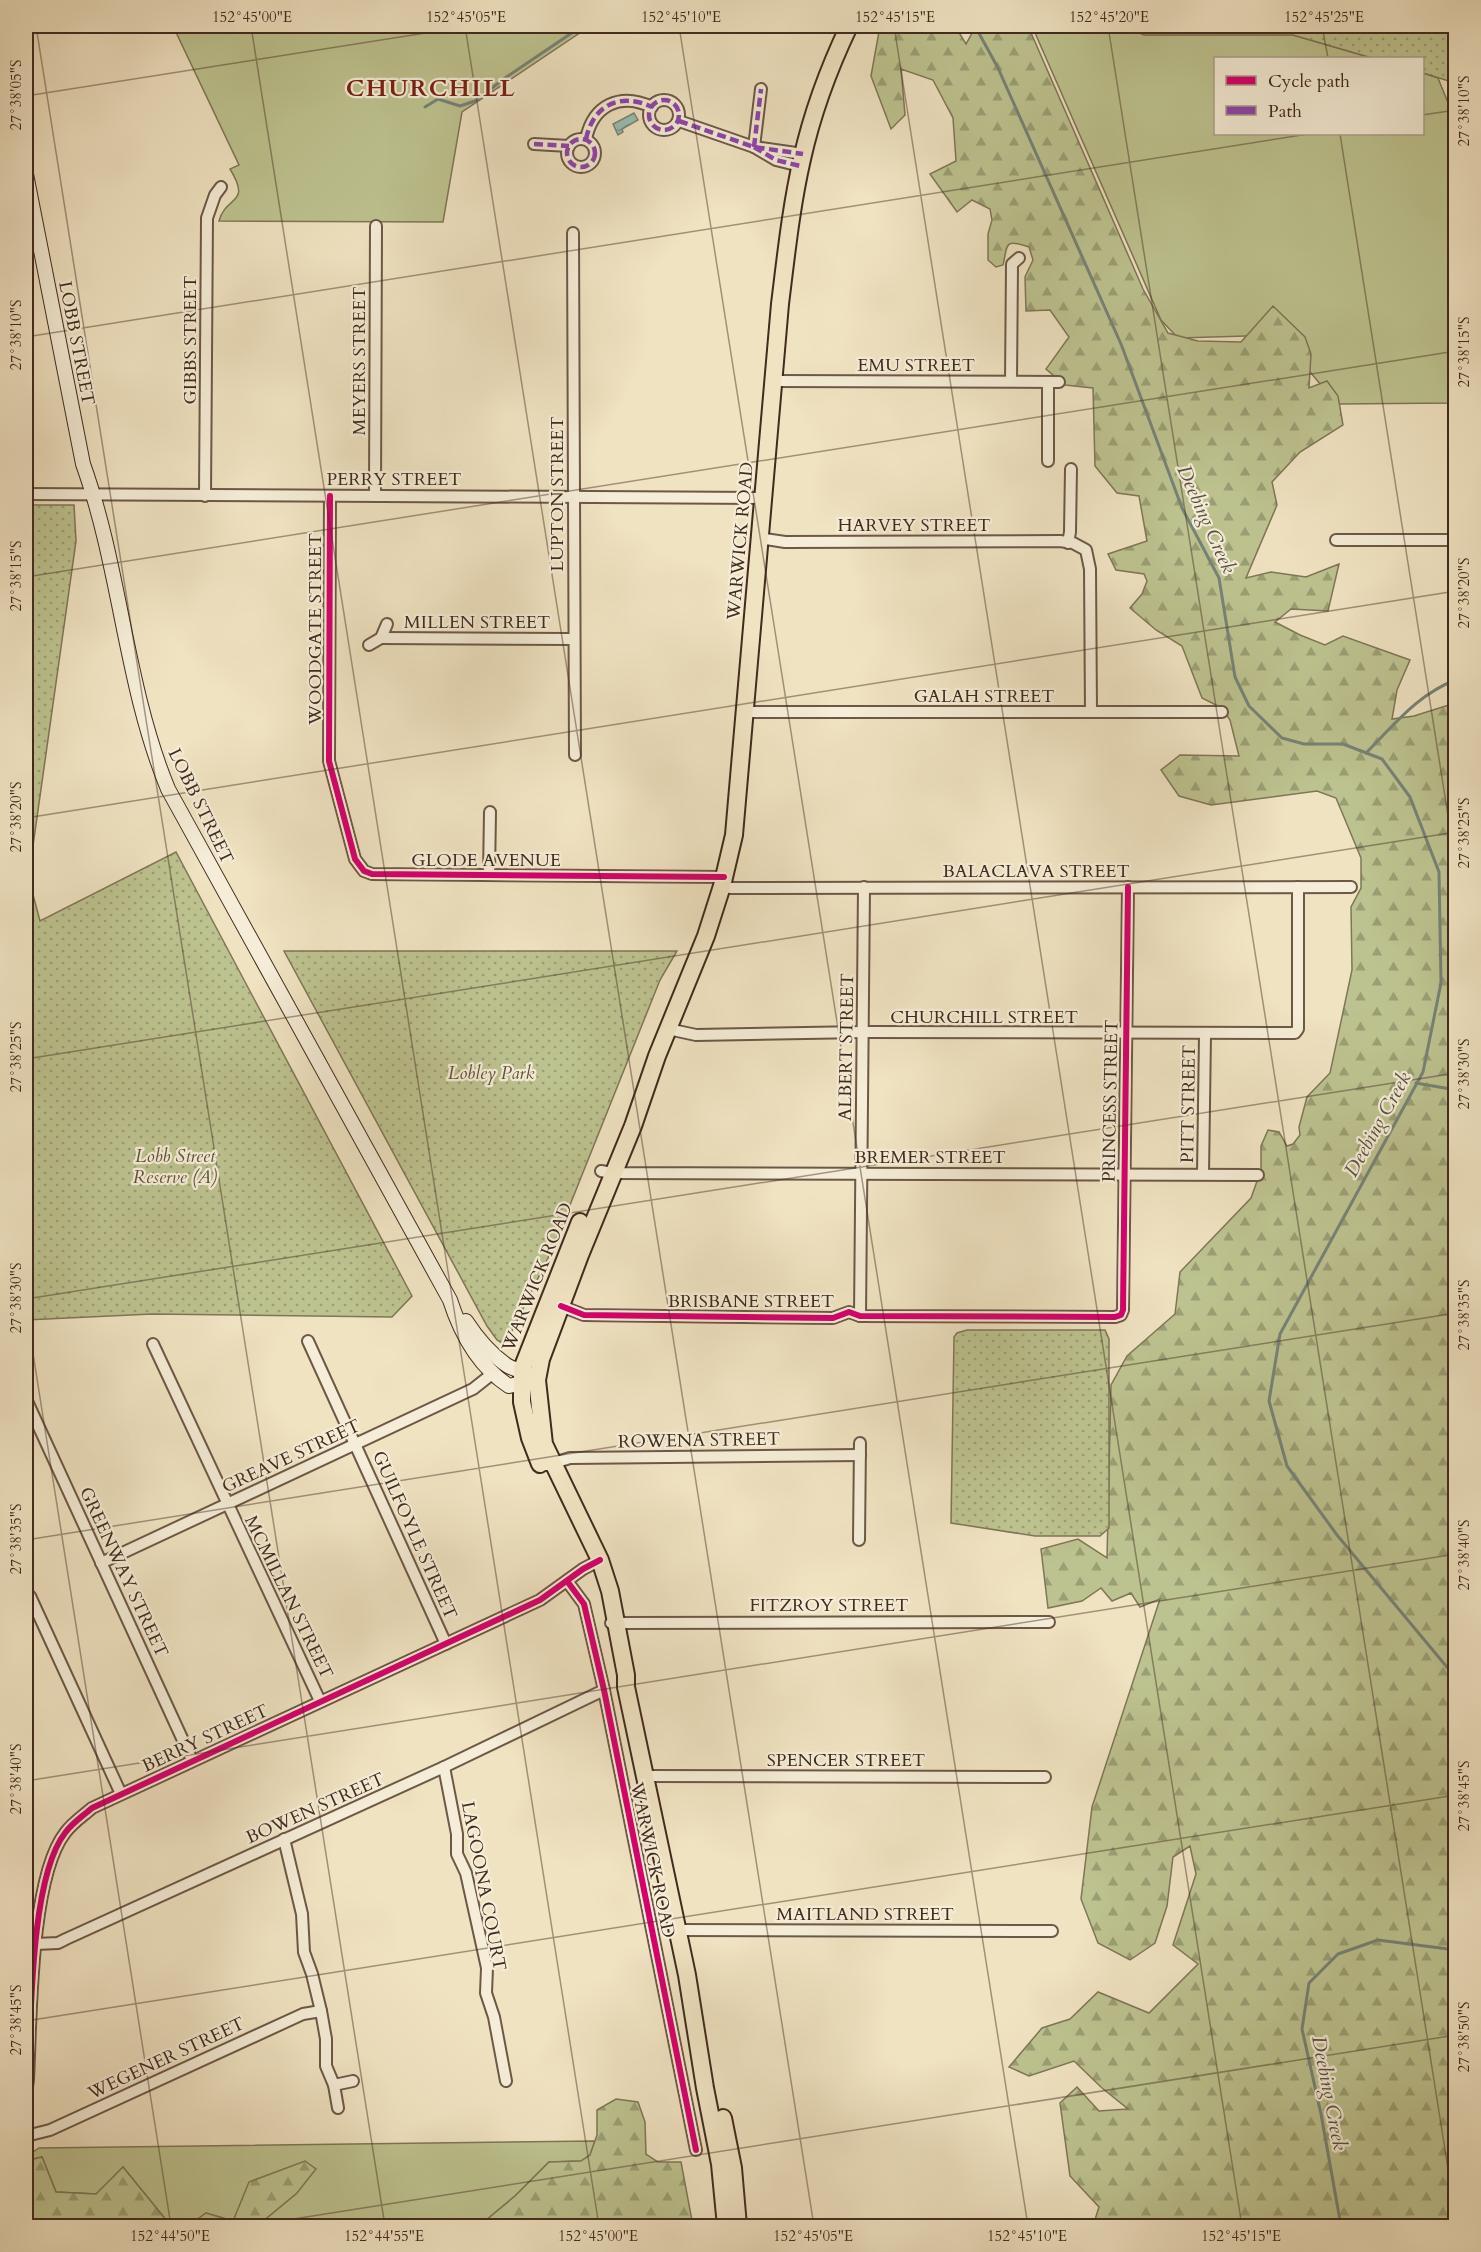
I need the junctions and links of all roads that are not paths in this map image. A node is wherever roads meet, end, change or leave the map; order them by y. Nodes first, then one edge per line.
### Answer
1 (849, 26) edge
2 (761, 89) dead end
3 (652, 107) junction
4 (679, 121) junction
5 (586, 139) junction
6 (534, 144) dead end
7 (569, 146) junction
8 (754, 147) junction
9 (802, 160) junction
10 (26, 174) edge
11 (221, 187) dead end
12 (376, 226) dead end
13 (573, 233) dead end
14 (1019, 258) dead end
15 (773, 381) junction
16 (1011, 381) junction
17 (1048, 461) dead end
18 (1071, 469) dead end
19 (26, 495) edge
20 (94, 496) junction
21 (205, 496) junction
22 (330, 496) junction
23 (375, 496) junction
24 (573, 496) junction
25 (762, 498) junction
26 (759, 538) junction
27 (1336, 540) dead end
28 (1455, 540) edge
29 (1068, 543) junction
30 (387, 624) dead end
31 (381, 638) junction
32 (573, 639) junction
33 (369, 645) dead end
34 (746, 712) junction
35 (1090, 712) junction
36 (1222, 712) dead end
37 (575, 755) dead end
38 (329, 761) joint
39 (490, 812) dead end
40 (489, 875) junction
41 (723, 882) junction
42 (864, 887) junction
43 (1128, 887) junction
44 (1298, 887) junction
45 (1351, 887) dead end
46 (668, 1029) junction
47 (863, 1032) junction
48 (1126, 1034) junction
49 (1205, 1035) junction
50 (607, 1172) junction
51 (861, 1174) junction
52 (1124, 1174) junction
53 (1203, 1174) junction
54 (1258, 1175) dead end
55 (450, 1300) junction
56 (561, 1306) junction
57 (1121, 1315) joint
58 (860, 1316) junction
59 (308, 1341) dead end
60 (153, 1344) dead end
61 (492, 1374) junction
62 (527, 1378) junction
63 (26, 1399) edge
64 (28, 1412) edge
65 (356, 1444) junction
66 (547, 1465) junction
67 (227, 1504) junction
68 (859, 1540) dead end
69 (595, 1562) junction
70 (101, 1563) junction
71 (567, 1581) junction
72 (30, 1596) dead end
73 (1049, 1622) dead end
74 (612, 1623) junction
75 (446, 1644) junction
76 (604, 1690) junction
77 (320, 1701) junction
78 (192, 1760) junction
79 (444, 1767) junction
80 (646, 1776) junction
81 (1045, 1777) dead end
82 (121, 1794) junction
83 (284, 1839) junction
84 (678, 1930) junction
85 (1052, 1931) dead end
86 (36, 1944) junction
87 (687, 1975) junction
88 (321, 2011) junction
89 (353, 2080) dead end
90 (507, 2081) dead end
91 (333, 2085) junction
92 (26, 2093) edge
93 (338, 2108) dead end
94 (26, 2136) edge
95 (696, 2150) dead end
96 (726, 2226) edge
97 (738, 2226) edge

1 - 9 main road, WARWICK ROAD
2 - 8 street
3 - 4 street
3 - 4 street
3 - 5 street
4 - 8 street
5 - 7 street
5 - 7 street
6 - 7 street
8 - 9 street
9 - 15 main road, WARWICK ROAD
10 - 20 main road, LOBB STREET
11 - 21 street, GIBBS STREET
12 - 23 street, MEYERS STREET
13 - 24 street, LUPTON STREET
14 - 16 street
15 - 16 street, EMU STREET
15 - 25 main road, WARWICK ROAD
16 - 17 street, EMU STREET
18 - 29 street
19 - 20 street, PERRY STREET
20 - 21 street, PERRY STREET
20 - 55 main road, LOBB STREET
21 - 22 street, PERRY STREET
22 - 23 street, PERRY STREET
22 - 38 street, WOODGATE STREET
23 - 24 street, PERRY STREET
24 - 25 street, PERRY STREET
24 - 32 street, LUPTON STREET
25 - 26 main road, WARWICK ROAD
26 - 29 street, HARVEY STREET
26 - 34 main road, WARWICK ROAD
27 - 28 street
29 - 35 street
30 - 31 street, MILLEN STREET
31 - 32 street, MILLEN STREET
31 - 33 street, MILLEN STREET
32 - 37 street, LUPTON STREET
34 - 35 street, GALAH STREET
34 - 41 main road, WARWICK ROAD
35 - 36 street, GALAH STREET
38 - 40 street, GLODE AVENUE
39 - 40 street
40 - 41 street, GLODE AVENUE
41 - 42 street, BALACLAVA STREET
41 - 46 main road, WARWICK ROAD
42 - 43 street, BALACLAVA STREET
42 - 47 street, ALBERT STREET
43 - 44 street, BALACLAVA STREET
43 - 48 street, PRINCESS STREET
44 - 45 street, BALACLAVA STREET
44 - 49 street, CHURCHILL STREET
46 - 47 street, CHURCHILL STREET
46 - 50 main road, WARWICK ROAD
47 - 48 street, CHURCHILL STREET
47 - 51 street, ALBERT STREET
48 - 49 street, CHURCHILL STREET
48 - 52 street, PRINCESS STREET
49 - 53 street, PITT STREET
50 - 51 street, BREMER STREET
50 - 56 main road, WARWICK ROAD
50 - 62 main road, WARWICK ROAD
51 - 52 street, BREMER STREET
51 - 58 street, ALBERT STREET
52 - 53 street, BREMER STREET
52 - 57 street, PRINCESS STREET
53 - 54 street, BREMER STREET
55 - 61 main road, LOBB STREET
55 - 62 main road, LOBB STREET
56 - 58 street, BRISBANE STREET
56 - 62 main road, WARWICK ROAD
57 - 58 street, BRISBANE STREET
59 - 65 street, GUILFOYLE STREET
60 - 67 street, MCMILLAN STREET
61 - 62 main road, LOBB STREET
61 - 65 street, GREAVE STREET
62 - 66 main road, WARWICK ROAD
63 - 64 street, GREENWAY STREET
64 - 70 street, GREENWAY STREET
65 - 67 street, GREAVE STREET
65 - 75 street, GUILFOYLE STREET
66 - 68 street, ROWENA STREET
66 - 69 main road, WARWICK ROAD
67 - 70 street, GREAVE STREET
67 - 77 street, MCMILLAN STREET
69 - 71 street, BERRY STREET
69 - 74 main road, WARWICK ROAD
70 - 78 street, GREENWAY STREET
71 - 75 street, BERRY STREET
71 - 76 street, WARWICK ROAD
72 - 82 street
73 - 74 street, FITZROY STREET
74 - 80 main road, WARWICK ROAD
75 - 77 street, BERRY STREET
76 - 79 street, BOWEN STREET
76 - 95 street, WARWICK ROAD
77 - 78 street, BERRY STREET
78 - 82 street, BERRY STREET
79 - 83 street, BOWEN STREET
79 - 90 street, LAGOONA COURT
80 - 81 street, SPENCER STREET
80 - 84 main road, WARWICK ROAD
82 - 86 street, BERRY STREET
83 - 86 street, BOWEN STREET
83 - 88 street
84 - 85 street, MAITLAND STREET
84 - 87 main road, WARWICK ROAD
86 - 92 street, BERRY STREET
87 - 96 main road, WARWICK ROAD
87 - 97 main road, WARWICK ROAD
88 - 91 street
88 - 94 street, WEGENER STREET
89 - 91 street
91 - 93 street

